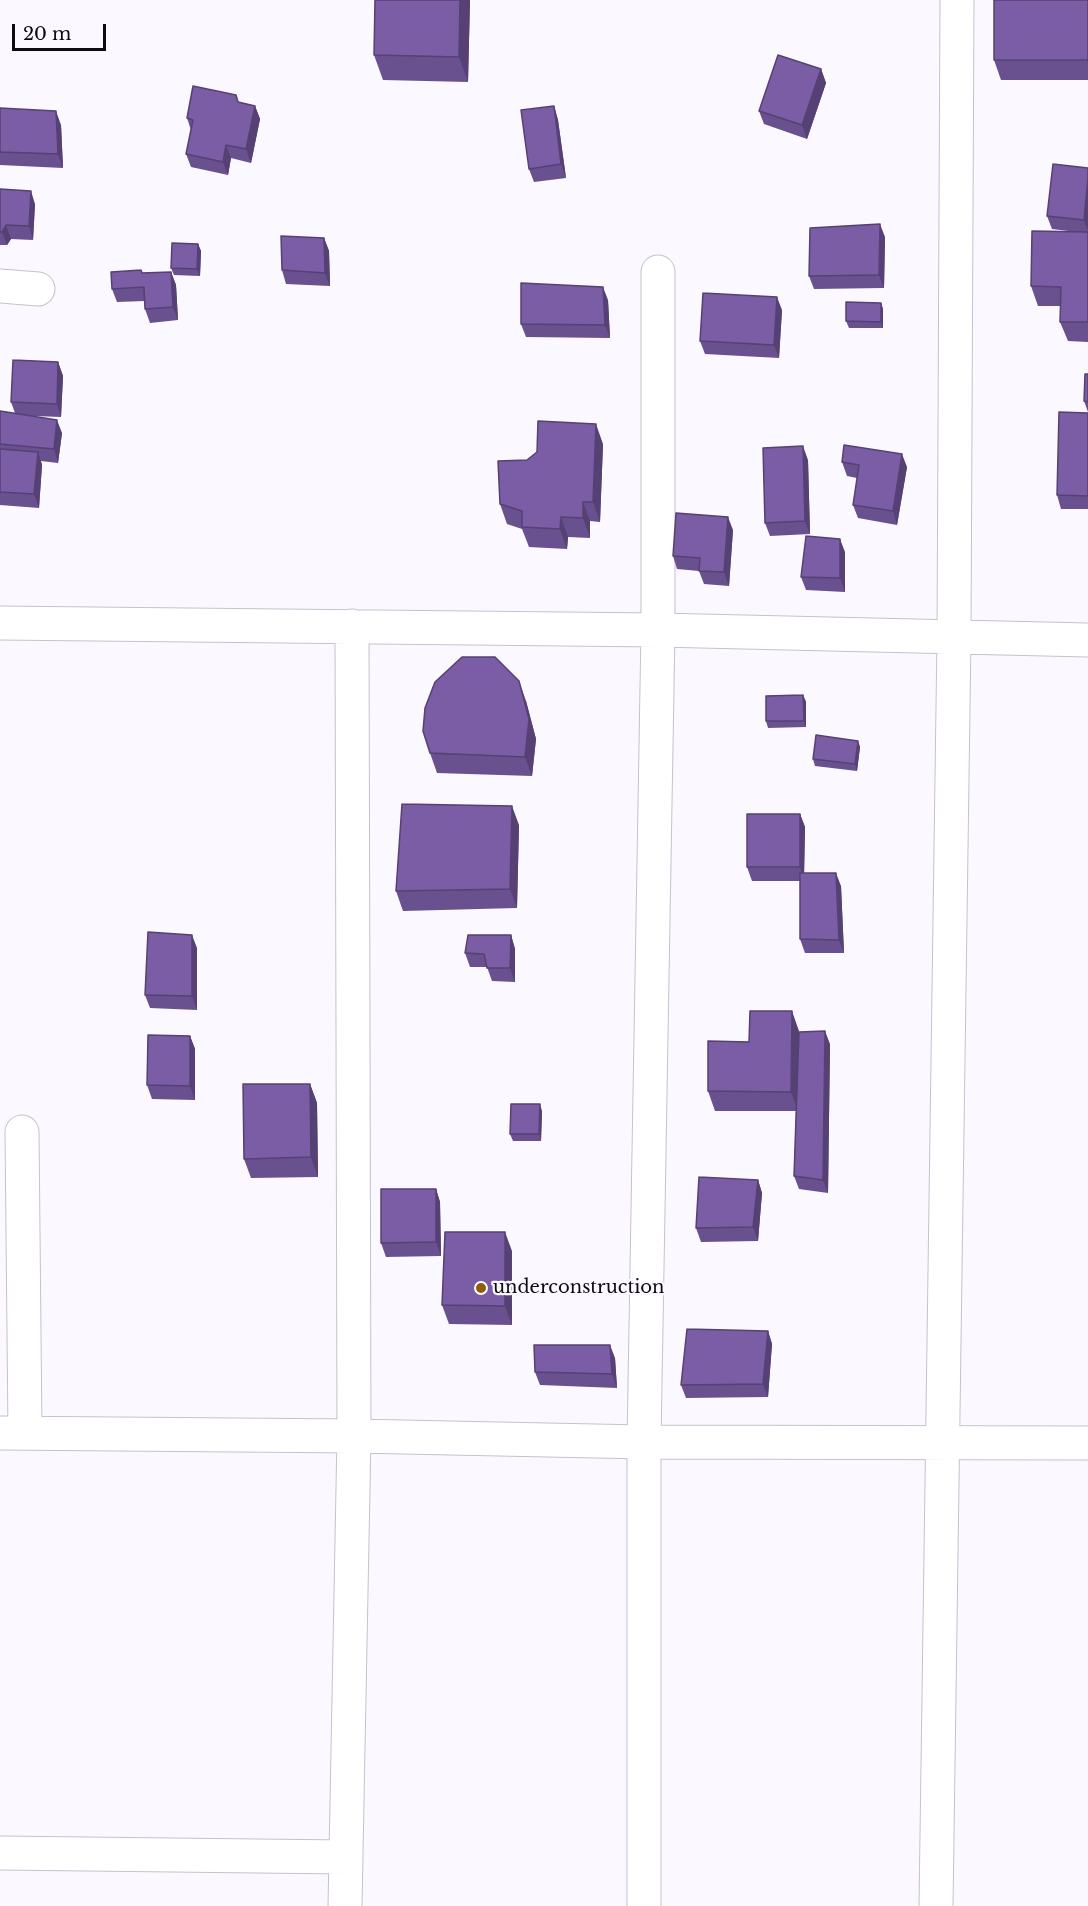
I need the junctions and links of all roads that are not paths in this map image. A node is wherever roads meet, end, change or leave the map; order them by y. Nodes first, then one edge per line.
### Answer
1 (957, 0) edge
2 (658, 272) dead end
3 (0, 286) edge
4 (38, 289) dead end
5 (0, 623) edge
6 (352, 626) junction
7 (658, 630) junction
8 (954, 637) junction
9 (1088, 640) edge
10 (22, 1132) dead end
11 (13, 1433) edge
12 (354, 1436) junction
13 (644, 1442) junction
14 (942, 1443) junction
15 (1088, 1443) edge
16 (0, 1852) edge
17 (345, 1857) junction
18 (345, 1906) edge
19 (644, 1906) edge
20 (936, 1906) edge

1 - 8 street
2 - 7 street
3 - 4 street
5 - 6 street
6 - 7 street
6 - 12 street
7 - 8 street
7 - 13 street
8 - 9 street
8 - 14 street
10 - 11 street
11 - 12 street
12 - 13 street
12 - 17 street
13 - 14 street
13 - 19 street
14 - 15 street
14 - 20 street
16 - 17 street
17 - 18 street

